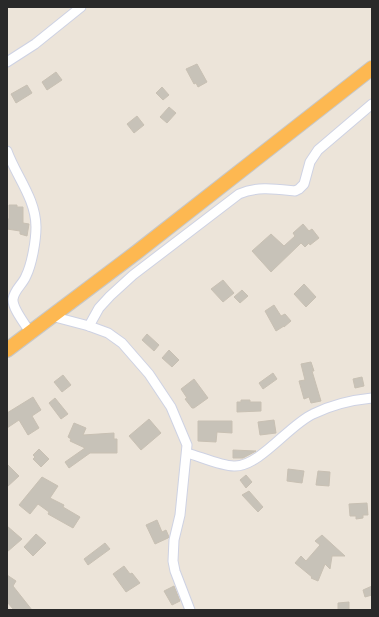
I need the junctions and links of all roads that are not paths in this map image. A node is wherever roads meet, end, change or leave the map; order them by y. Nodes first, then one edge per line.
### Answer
1 (81, 7) edge
2 (7, 62) edge
3 (372, 68) edge
4 (372, 104) edge
5 (7, 150) edge
6 (51, 316) junction
7 (89, 326) junction
8 (30, 332) junction
9 (7, 350) edge
10 (372, 398) edge
11 (188, 453) junction
12 (190, 610) edge

1 - 2 street
3 - 6 highway
4 - 7 street
5 - 8 street
6 - 7 street
6 - 8 highway
7 - 11 street
8 - 9 highway
10 - 11 street
11 - 12 street

